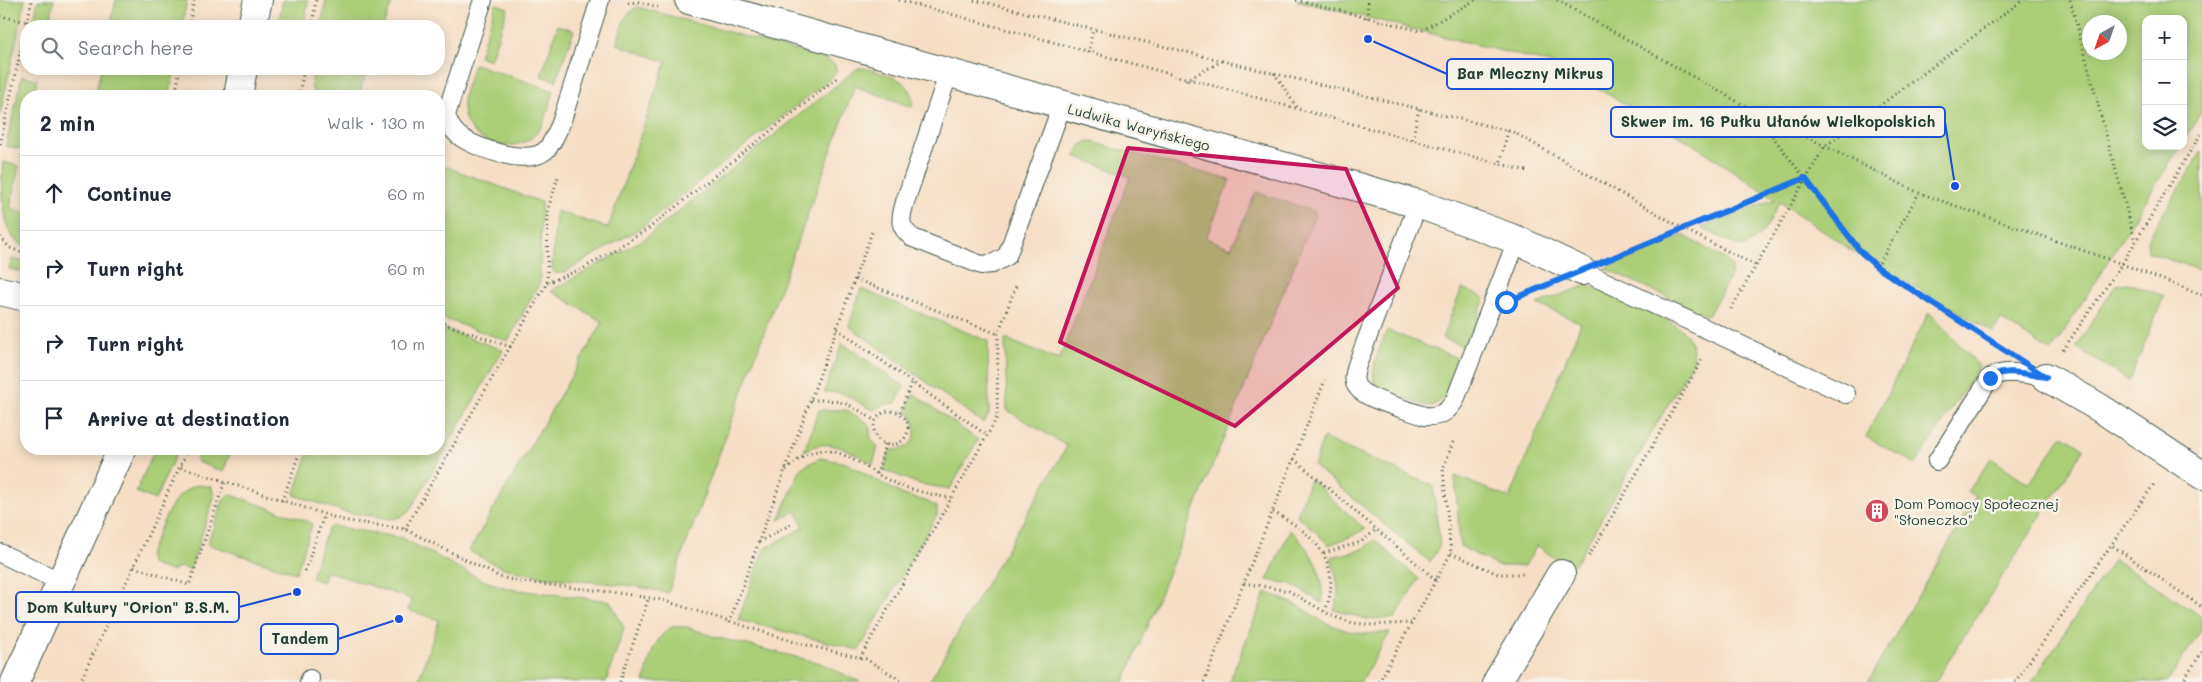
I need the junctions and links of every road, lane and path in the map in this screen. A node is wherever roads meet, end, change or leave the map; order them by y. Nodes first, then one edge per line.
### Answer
1 (32, 0) edge
2 (194, 0) edge
3 (258, 0) edge
4 (316, 0) edge
5 (483, 0) edge
6 (600, 0) edge
7 (899, 0) edge
8 (974, 0) edge
9 (1296, 0) edge
10 (1368, 0) edge
11 (1475, 0) edge
12 (1557, 0) edge
13 (2023, 0) edge
14 (2070, 0) edge
15 (677, 5) edge
16 (623, 6) dead end
17 (0, 16) edge
18 (1367, 18) junction
19 (20, 20) edge
20 (27, 20) edge
21 (190, 20) edge
22 (253, 20) edge
23 (313, 20) edge
24 (1093, 29) junction
25 (1088, 53) junction
26 (20, 54) edge
27 (1222, 61) junction
28 (949, 72) junction
29 (1274, 73) junction
30 (179, 75) edge
31 (242, 75) edge
32 (303, 75) edge
33 (840, 75) dead end
34 (1186, 80) junction
35 (176, 90) edge
36 (239, 90) edge
37 (300, 90) edge
38 (1062, 105) junction
39 (1298, 109) junction
40 (1419, 109) junction
41 (1754, 111) junction
42 (1508, 131) junction
43 (2202, 132) edge
44 (1412, 140) junction
45 (0, 144) edge
46 (1825, 146) junction
47 (1500, 164) junction
48 (1527, 171) dead end
49 (559, 174) dead end
50 (1805, 178) junction
51 (1919, 193) junction
52 (1418, 204) junction
53 (875, 225) dead end
54 (1684, 229) junction
55 (0, 237) edge
56 (1517, 240) junction
57 (2135, 242) junction
58 (20, 252) edge
59 (2122, 264) junction
60 (1756, 266) junction
61 (1877, 267) junction
62 (1582, 271) junction
63 (1019, 278) dead end
64 (855, 279) junction
65 (547, 284) junction
66 (0, 291) edge
67 (1523, 295) dead end
68 (2202, 295) edge
69 (20, 296) edge
70 (445, 324) edge
71 (837, 329) junction
72 (998, 334) junction
73 (1716, 335) junction
74 (1998, 346) dead end
75 (510, 347) junction
76 (1327, 376) dead end
77 (2046, 377) junction
78 (912, 383) junction
79 (1846, 394) dead end
80 (811, 400) junction
81 (900, 412) junction
82 (875, 421) junction
83 (1457, 432) dead end
84 (988, 436) junction
85 (885, 444) junction
86 (119, 455) edge
87 (186, 455) edge
88 (299, 455) edge
89 (1294, 459) junction
90 (1937, 460) dead end
91 (181, 467) junction
92 (785, 471) junction
93 (877, 474) junction
94 (2202, 475) edge
95 (2156, 481) dead end
96 (225, 482) junction
97 (951, 498) junction
98 (282, 501) junction
99 (1273, 512) junction
100 (324, 515) junction
101 (793, 523) dead end
102 (405, 529) junction
103 (1377, 529) junction
104 (759, 542) junction
105 (2113, 546) junction
106 (0, 553) edge
107 (1324, 553) junction
108 (1451, 553) junction
109 (134, 567) junction
110 (305, 571) dead end
111 (1561, 574) junction
112 (1436, 580) junction
113 (61, 582) junction
114 (1244, 583) junction
115 (649, 597) junction
116 (2202, 607) edge
117 (1325, 611) junction
118 (729, 623) junction
119 (1412, 623) junction
120 (2202, 652) edge
121 (860, 658) junction
122 (15, 682) edge
123 (80, 682) edge
124 (620, 682) edge
125 (904, 682) edge
126 (1204, 682) edge
127 (1379, 682) edge
128 (1497, 682) edge
129 (2015, 682) edge
130 (2182, 682) edge

1 - 20 path
2 - 21 path
3 - 22 street
4 - 23 path
5 - 6 lane
7 - 25 path
8 - 24 path
9 - 18 path
10 - 18 path
11 - 18 path
12 - 41 path
13 - 46 path
14 - 57 path
15 - 16 path
15 - 28 street, Ludwika Waryńskiego
17 - 19 path
24 - 25 path
24 - 27 path
25 - 34 path
26 - 45 path
27 - 29 path
27 - 34 path
28 - 38 street, Ludwika Waryńskiego
28 - 38 lane
29 - 39 path
29 - 40 path
30 - 35 path
31 - 36 street
32 - 37 path
33 - 65 path
34 - 39 path
38 - 52 street, Ludwika Waryńskiego
39 - 44 path
40 - 42 path
40 - 44 path
41 - 46 path
41 - 50 path
42 - 47 path
42 - 54 path
43 - 57 path
44 - 47 path
46 - 50 path
46 - 51 path
47 - 48 path
49 - 65 path
50 - 54 path
50 - 60 path
50 - 61 path
51 - 59 path
51 - 61 path
52 - 56 street, Ludwika Waryńskiego
52 - 56 lane
53 - 64 path
54 - 60 path
54 - 62 path
55 - 58 path
56 - 62 street, Ludwika Waryńskiego
57 - 59 path
59 - 68 path
59 - 77 path
60 - 73 path
61 - 74 path
62 - 67 path
62 - 73 lane
63 - 72 path
64 - 71 path
64 - 72 path
65 - 75 path
66 - 69 street
70 - 75 path
71 - 78 path
71 - 80 path
72 - 84 path
73 - 79 lane
73 - 111 path
75 - 102 path
76 - 89 path
77 - 90 lane
77 - 94 street
78 - 81 path
78 - 84 path
80 - 82 path
80 - 92 path
81 - 82 path
81 - 85 path
82 - 85 path
83 - 108 path
84 - 97 path
85 - 93 path
86 - 113 street
87 - 91 path
88 - 98 path
89 - 99 path
89 - 103 path
91 - 96 path
91 - 109 path
92 - 93 path
92 - 104 path
93 - 97 path
95 - 105 path
96 - 98 path
96 - 109 path
97 - 121 path
98 - 100 path
99 - 107 path
99 - 114 path
100 - 102 path
100 - 110 path
101 - 104 path
102 - 115 path
103 - 107 path
103 - 112 path
104 - 118 path
105 - 116 path
105 - 129 path
106 - 113 lane
107 - 117 path
108 - 111 path
108 - 112 path
109 - 123 path
111 - 128 street
112 - 119 path
113 - 122 street
114 - 117 path
114 - 126 path
115 - 118 path
115 - 124 path
117 - 119 path
118 - 121 path
119 - 127 path
120 - 130 path
121 - 125 path

